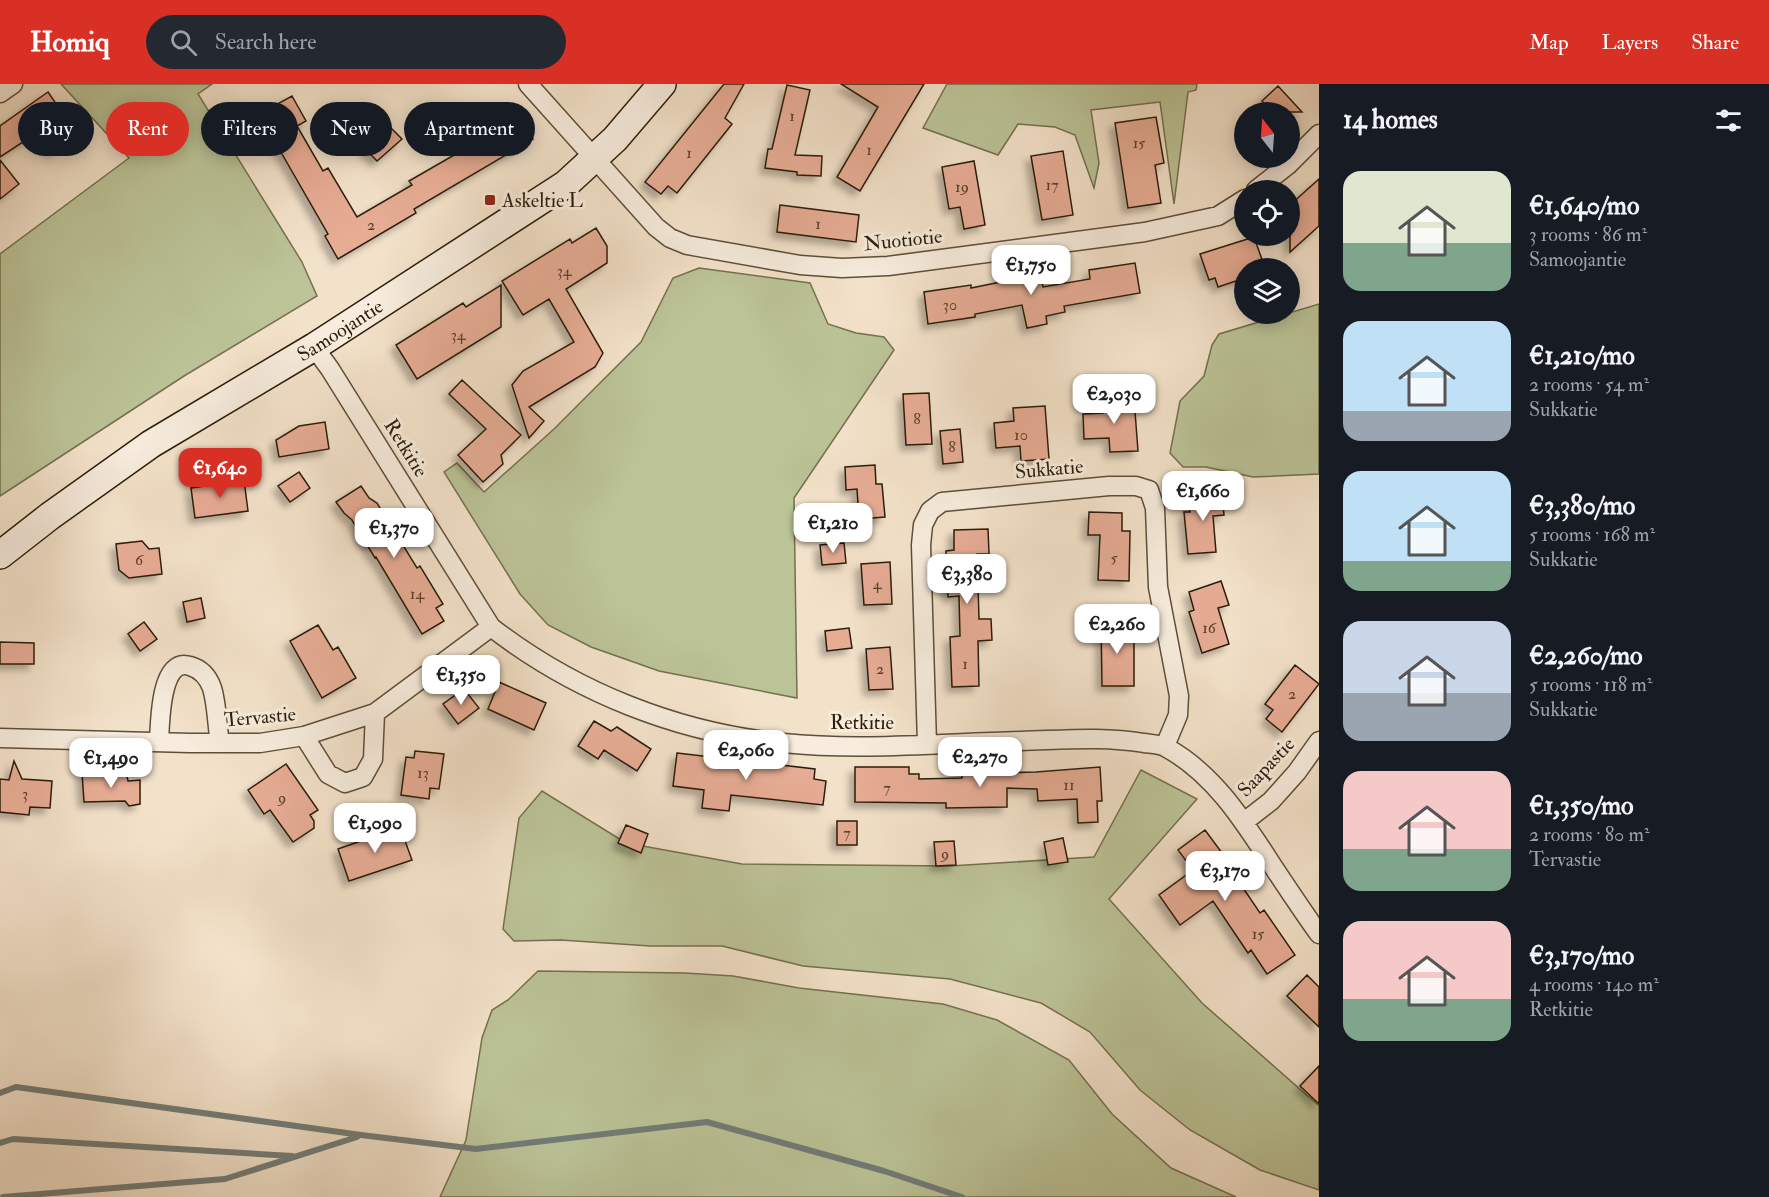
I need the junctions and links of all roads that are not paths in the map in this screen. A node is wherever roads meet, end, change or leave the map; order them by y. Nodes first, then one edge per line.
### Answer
1 (13, 84) edge
2 (528, 84) edge
3 (662, 84) edge
4 (0, 93) edge
5 (1319, 134) edge
6 (595, 159) junction
7 (1269, 180) edge
8 (1234, 206) edge
9 (314, 347) junction
10 (0, 555) edge
11 (491, 627) junction
12 (375, 713) junction
13 (304, 736) junction
14 (0, 738) edge
15 (1319, 741) edge
16 (159, 742) junction
17 (220, 743) junction
18 (927, 744) junction
19 (1165, 746) junction
20 (1244, 822) junction
21 (1319, 934) edge

1 - 4 street
2 - 6 street, Nuotiotie
3 - 6 street, Samoojantie
5 - 7 street
6 - 8 street, Nuotiotie
6 - 9 street, Samoojantie
9 - 10 street, Samoojantie
9 - 11 street, Retkitie
11 - 12 street, Tervastie
11 - 18 street, Retkitie
12 - 13 street, Tervastie
12 - 13 street
13 - 17 street, Tervastie
14 - 16 street, Tervastie
15 - 20 street, Saapastie
16 - 17 street, Tervastie
16 - 17 street
18 - 19 street, Retkitie
18 - 19 street, Sukkatie
19 - 20 street, Retkitie
20 - 21 street, Retkitie

